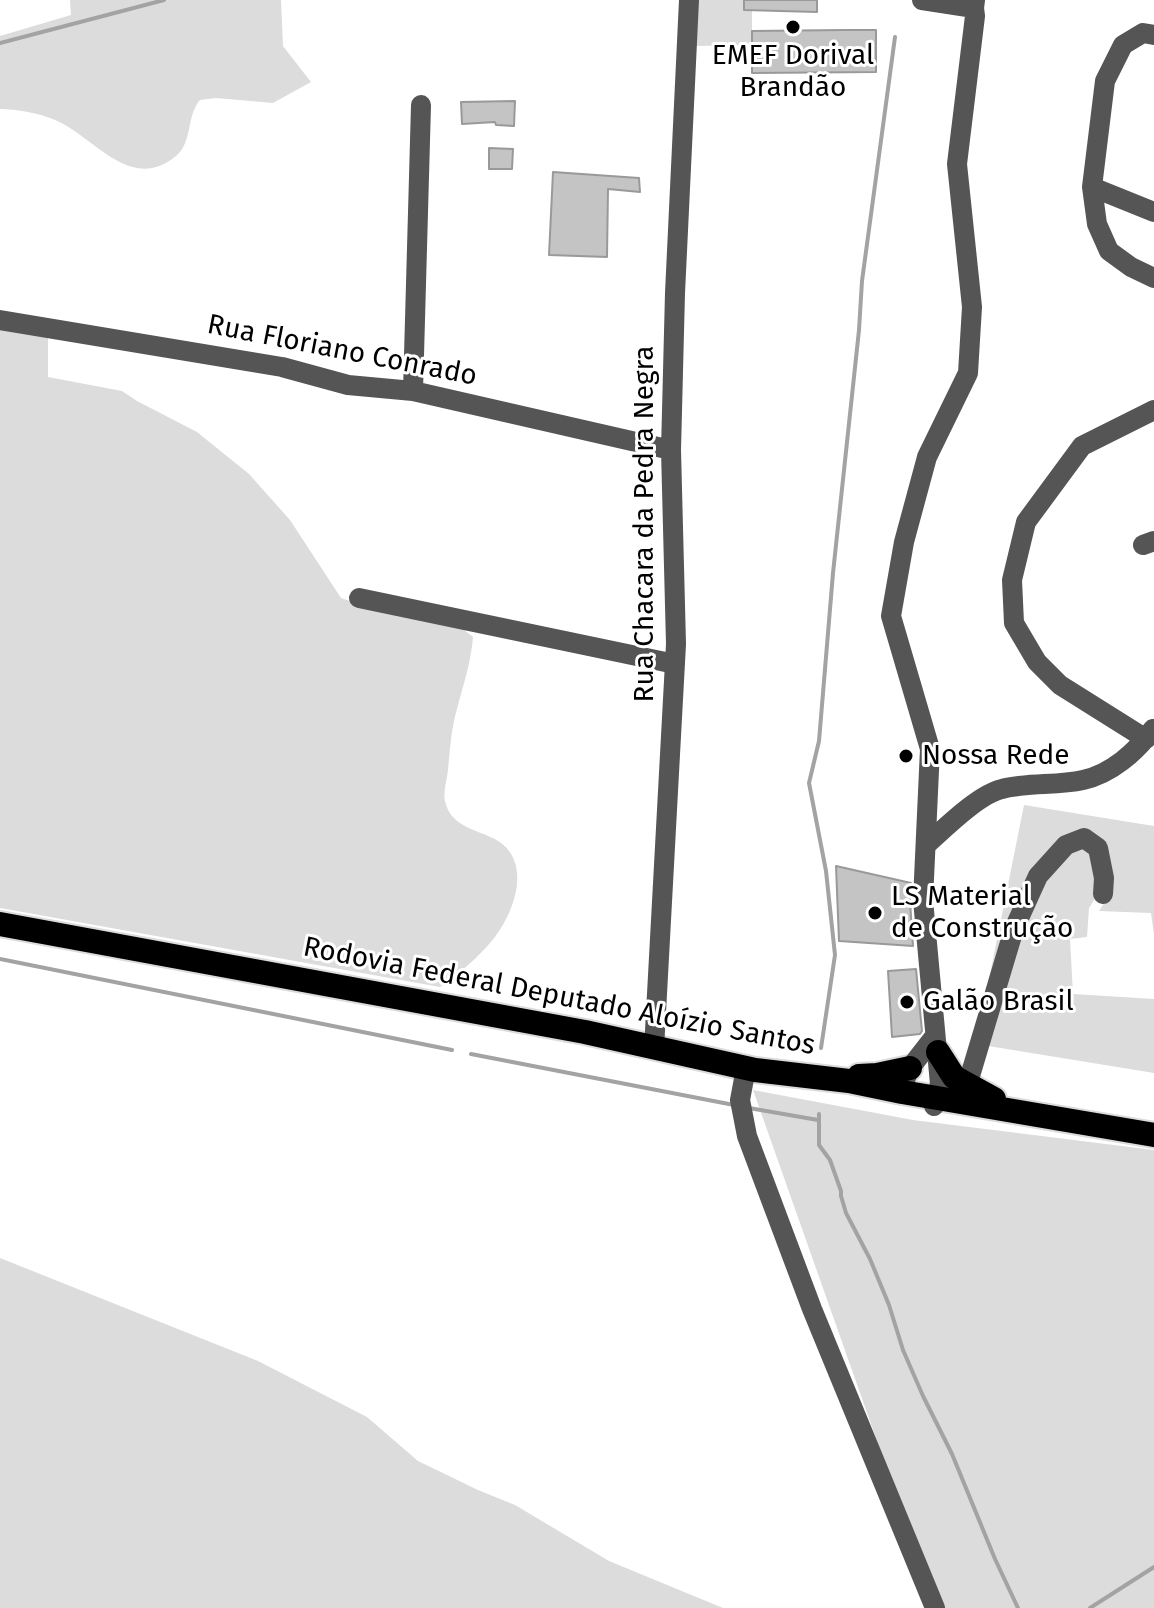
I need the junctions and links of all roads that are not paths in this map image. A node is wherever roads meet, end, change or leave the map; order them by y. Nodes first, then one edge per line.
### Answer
1 (689, 0) edge
2 (922, 0) edge
3 (978, 6) edge
4 (1154, 35) edge
5 (421, 105) dead end
6 (1092, 187) junction
7 (1154, 212) edge
8 (1154, 278) edge
9 (0, 320) edge
10 (413, 391) junction
11 (1154, 410) edge
12 (671, 450) junction
13 (359, 598) dead end
14 (675, 664) junction
15 (1150, 733) edge
16 (927, 844) junction
17 (1103, 894) dead end
18 (0, 924) edge
19 (936, 1044) junction
20 (654, 1049) junction
21 (910, 1068) junction
22 (750, 1069) junction
23 (825, 1078) junction
24 (967, 1086) junction
25 (902, 1096) junction
26 (936, 1102) junction
27 (1026, 1113) junction
28 (1077, 1122) junction
29 (1154, 1135) edge
30 (935, 1608) edge

1 - 12 street, Rua Chacara da Pedra Negra
2 - 3 street
3 - 16 street
4 - 6 street
5 - 10 street
6 - 7 street
6 - 8 street
9 - 10 street, Rua Floriano Conrado
10 - 12 street, Rua Floriano Conrado
11 - 15 street
12 - 14 street, Rua Chacara da Pedra Negra
13 - 14 street
14 - 20 street, Rua Chacara da Pedra Negra
15 - 16 street
16 - 19 street
17 - 24 street
18 - 20 highway, Rodovia Federal Deputado Aloízio Santos
19 - 21 street
19 - 24 highway
19 - 26 street
20 - 22 highway, Rodovia Federal Deputado Aloízio Santos
21 - 23 highway
21 - 25 street
22 - 23 highway, Rodovia Federal Deputado Aloízio Santos
22 - 25 highway
22 - 30 street
23 - 25 highway, Rodovia Federal Deputado Aloízio Santos
24 - 27 highway
25 - 26 highway, Rodovia Federal Deputado Aloízio Santos
26 - 27 highway, Rodovia Federal Deputado Aloízio Santos
26 - 28 highway
27 - 28 highway, Rodovia Federal Deputado Aloízio Santos
28 - 29 highway, Rodovia Federal Deputado Aloízio Santos

